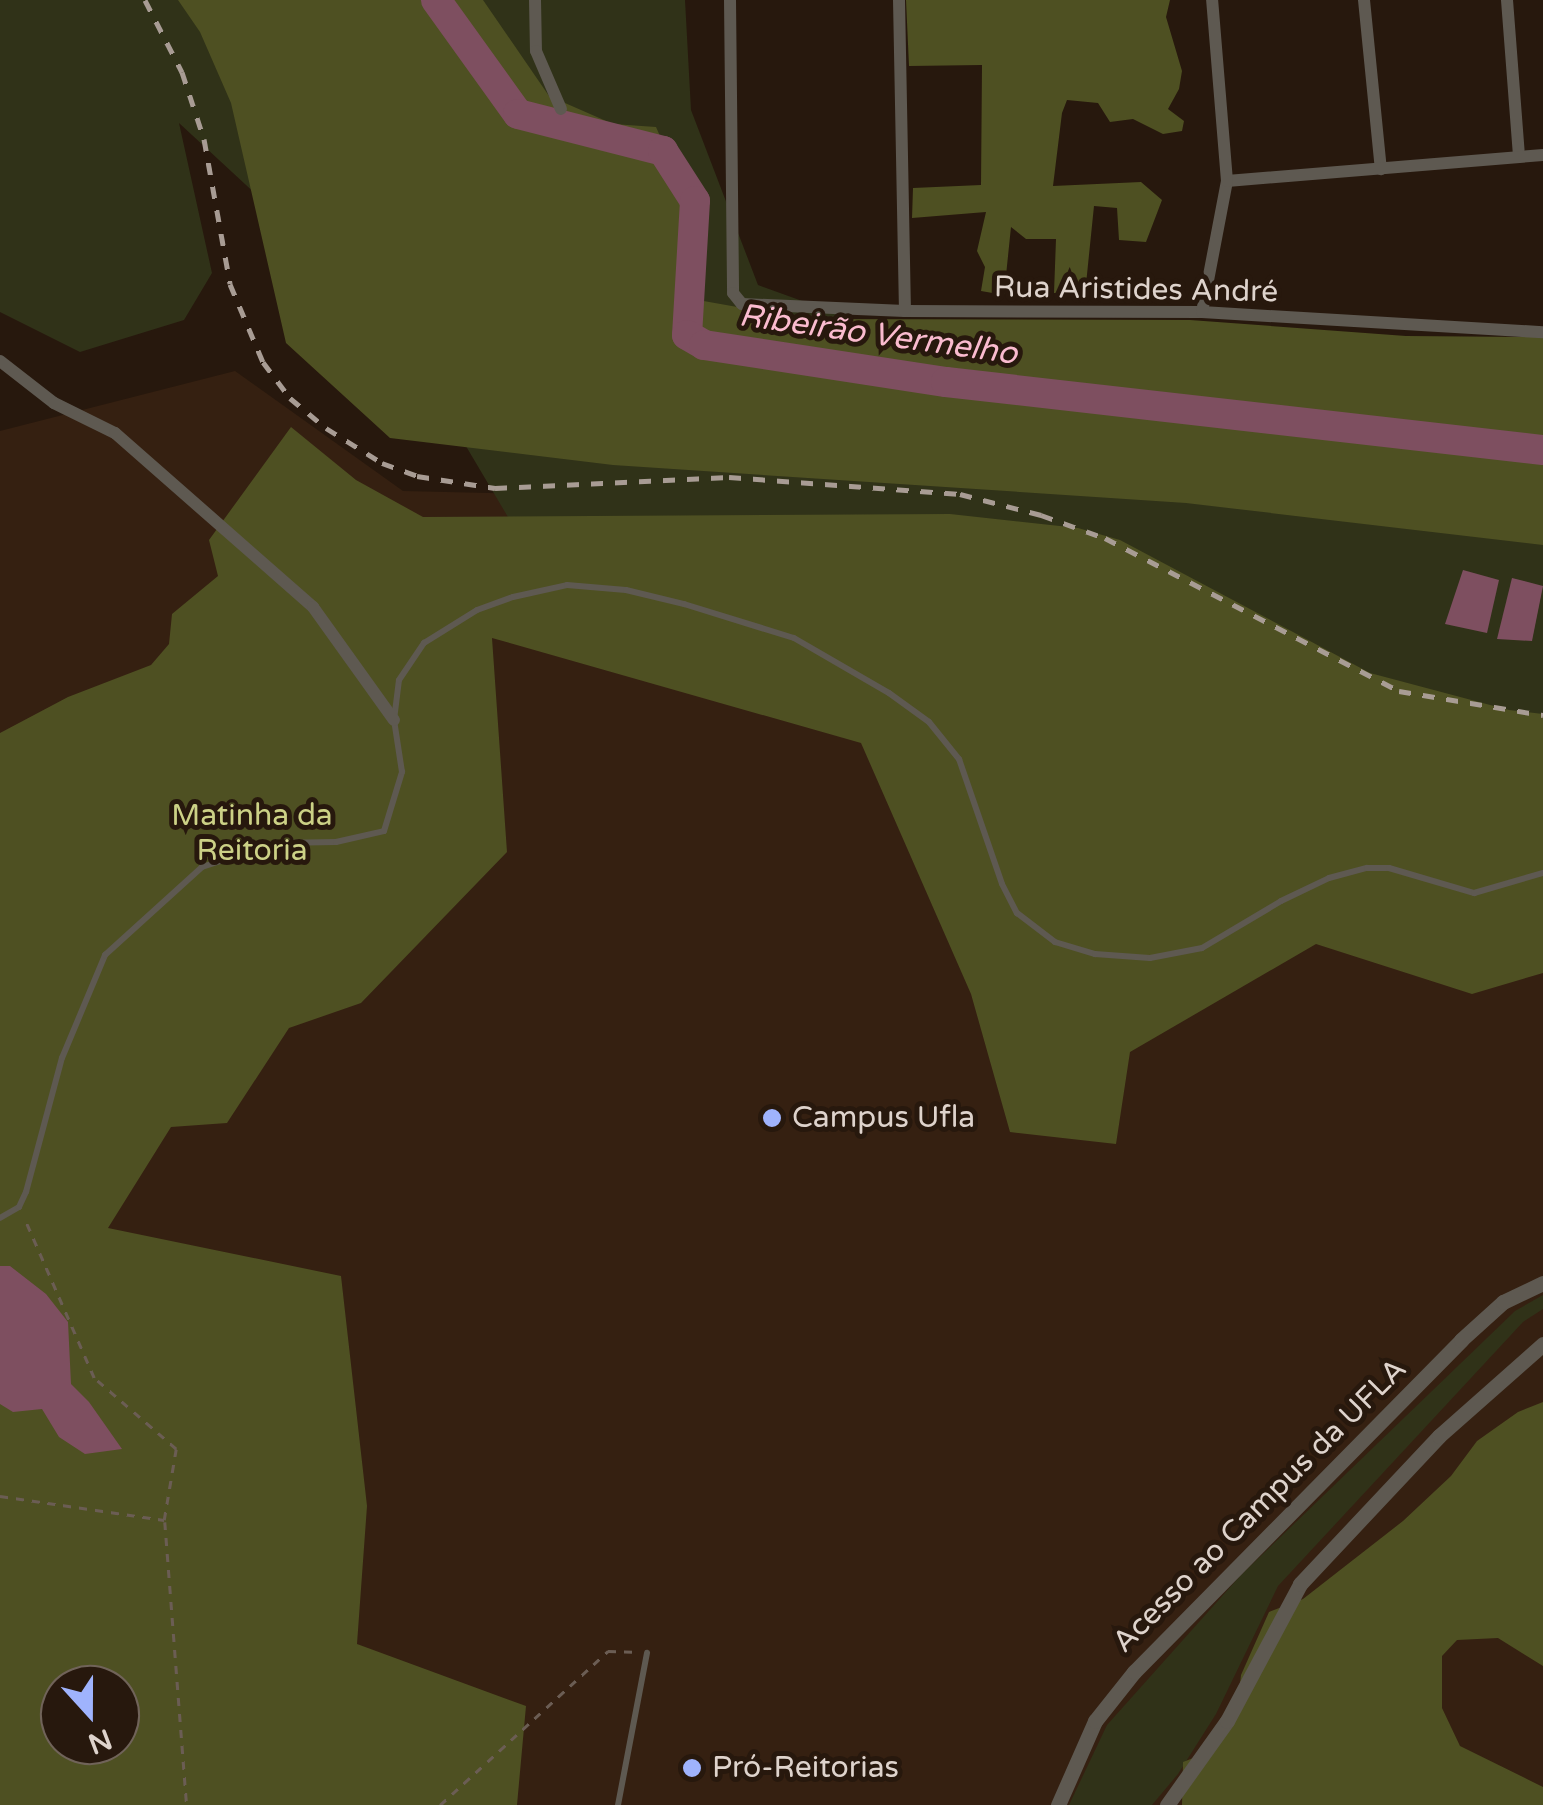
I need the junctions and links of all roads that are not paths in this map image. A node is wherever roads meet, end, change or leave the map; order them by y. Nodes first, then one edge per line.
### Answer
1 (535, 0) edge
2 (730, 0) edge
3 (899, 0) edge
4 (1212, 0) edge
5 (1364, 0) edge
6 (1507, 0) edge
7 (560, 109) dead end
8 (1543, 155) edge
9 (1518, 157) junction
10 (1381, 168) junction
11 (1227, 181) junction
12 (904, 311) junction
13 (1202, 312) junction
14 (1543, 332) edge
15 (0, 361) edge
16 (394, 720) junction
17 (1543, 874) edge
18 (0, 1218) edge
19 (1543, 1282) edge
20 (1543, 1344) edge
21 (647, 1653) road end
22 (618, 1805) edge
23 (1058, 1805) edge
24 (1167, 1805) edge

1 - 7 street
2 - 12 street, Rua Aristides André
3 - 12 street
4 - 11 street
5 - 10 street
6 - 9 street
8 - 9 street
9 - 10 street
10 - 11 street
11 - 13 street
12 - 13 street, Rua Aristides André
13 - 14 street, Rua Aristides André
15 - 16 street
16 - 17 lane
16 - 18 lane
19 - 23 street, Acesso ao Campus da UFLA
20 - 24 street
21 - 22 lane

